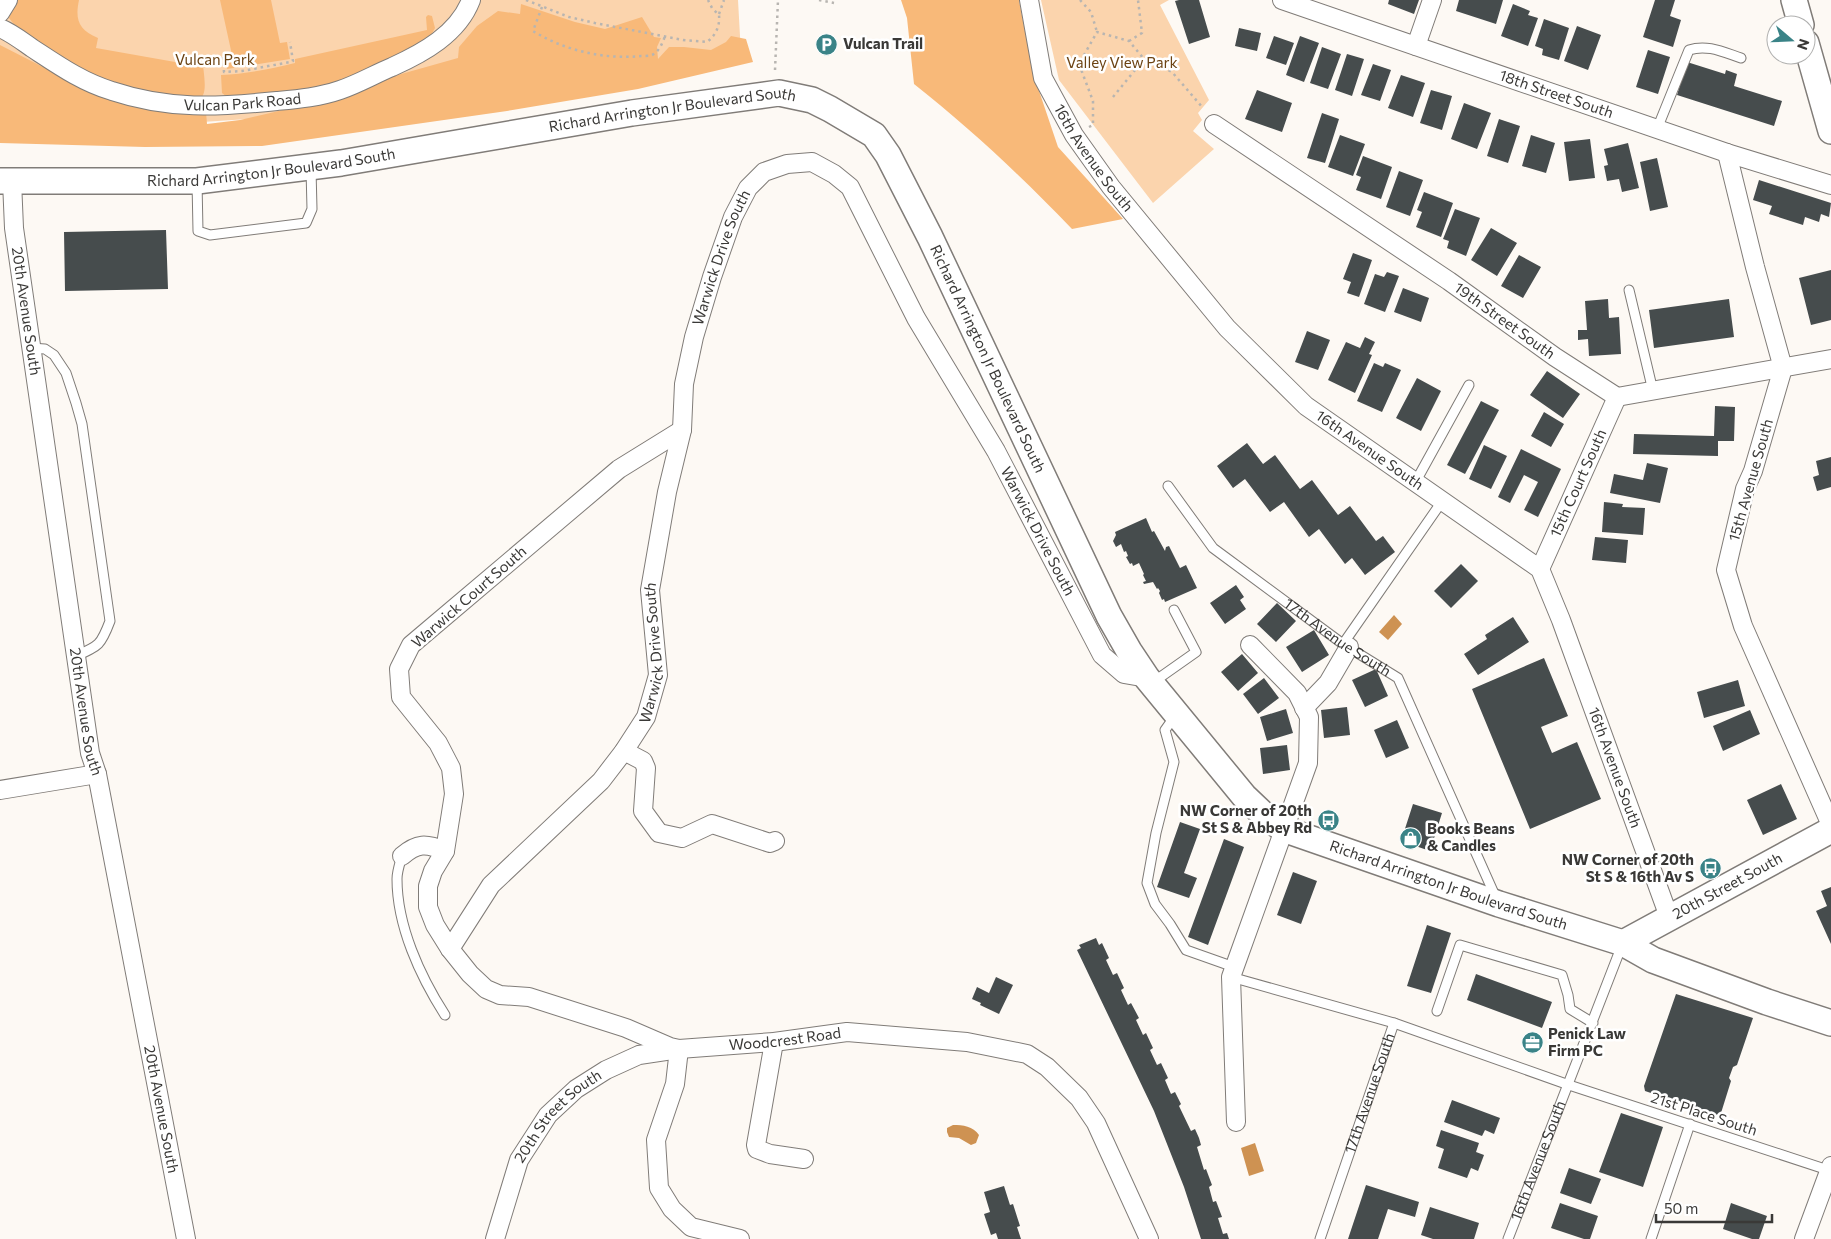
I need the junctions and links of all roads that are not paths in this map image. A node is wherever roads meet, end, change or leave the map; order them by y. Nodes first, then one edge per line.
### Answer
1 (8, 0) edge
2 (471, 0) edge
3 (1030, 0) edge
4 (1282, 0) edge
5 (1432, 0) edge
6 (1794, 0) edge
7 (0, 13) edge
8 (1798, 15) edge
9 (0, 28) edge
10 (1416, 46) junction
11 (1740, 58) dead end
12 (1812, 65) edge
13 (1214, 124) dead end
14 (1657, 128) junction
15 (1831, 130) edge
16 (1727, 153) junction
17 (311, 167) junction
18 (6, 181) edge
19 (197, 182) junction
20 (1831, 185) edge
21 (1630, 290) dead end
22 (31, 348) junction
23 (1831, 359) edge
24 (1783, 368) junction
25 (1468, 385) dead end
26 (1653, 391) junction
27 (1617, 397) junction
28 (682, 430) junction
29 (1416, 481) junction
30 (1168, 486) dead end
31 (1443, 500) junction
32 (1540, 569) junction
33 (1174, 610) dead end
34 (1250, 645) dead end
35 (1346, 645) junction
36 (76, 656) junction
37 (1149, 681) junction
38 (1304, 708) junction
39 (1176, 714) junction
40 (624, 751) junction
41 (97, 774) junction
42 (0, 790) edge
43 (1831, 825) edge
44 (1283, 829) junction
45 (1831, 830) edge
46 (775, 840) dead end
47 (445, 851) junction
48 (402, 856) joint
49 (1499, 904) junction
50 (1669, 917) junction
51 (1623, 942) junction
52 (450, 949) junction
53 (1232, 972) junction
54 (1437, 1011) dead end
55 (445, 1015) dead end
56 (1394, 1023) junction
57 (1593, 1023) junction
58 (1831, 1023) edge
59 (774, 1042) junction
60 (678, 1048) junction
61 (1569, 1085) junction
62 (1236, 1122) dead end
63 (1690, 1124) junction
64 (804, 1159) dead end
65 (1830, 1169) edge
66 (186, 1239) edge
67 (495, 1239) edge
68 (740, 1239) edge
69 (1149, 1239) edge
70 (1320, 1239) edge
71 (1508, 1239) edge
72 (1651, 1239) edge
73 (1804, 1239) edge

1 - 7 street
2 - 9 street, Vulcan Park Road
3 - 29 street, 16th Avenue South
4 - 10 street, 18th Street South
5 - 10 street
6 - 8 street
10 - 14 street, 18th Street South
11 - 14 lane
12 - 15 street
13 - 27 street, 19th Street South
14 - 16 street, 18th Street South
16 - 20 street, 18th Street South
16 - 24 street
17 - 19 street, Richard Arrington Jr Boulevard South
17 - 19 lane
17 - 37 street, Richard Arrington Jr Boulevard South
18 - 19 street, Richard Arrington Jr Boulevard South
18 - 22 street, 20th Avenue South
21 - 26 lane
22 - 36 street, 20th Avenue South
22 - 36 lane
23 - 24 street
24 - 26 street
24 - 43 street, 15th Avenue South
25 - 29 lane
26 - 27 street
27 - 32 street, 15th Court South
28 - 37 street, Warwick Drive South
28 - 40 street, Warwick Drive South
28 - 47 street, Warwick Court South
29 - 31 street, 16th Avenue South
30 - 35 lane, 17th Avenue South
31 - 32 street, 16th Avenue South
31 - 35 lane
32 - 50 street, 16th Avenue South
33 - 37 lane
34 - 38 street
35 - 38 street
35 - 49 lane, 17th Avenue South
36 - 41 street, 20th Avenue South
37 - 39 street, Richard Arrington Jr Boulevard South
38 - 44 street
39 - 44 street, Richard Arrington Jr Boulevard South
39 - 53 lane, 17th Avenue South
40 - 46 street
40 - 52 street, Warwick Drive South
41 - 42 street
41 - 66 street, 20th Avenue South
44 - 49 street, Richard Arrington Jr Boulevard South
44 - 53 street
45 - 50 street, 20th Street South
47 - 48 street
47 - 52 street, Woodcrest Road
48 - 55 lane
49 - 51 street, Richard Arrington Jr Boulevard South
50 - 51 street, 20th Street South
51 - 57 lane, 16th Avenue South
51 - 58 street, Richard Arrington Jr Boulevard South
52 - 60 street, Woodcrest Road
53 - 56 lane, 17th Avenue South
53 - 62 street
54 - 57 lane
56 - 61 lane, 21st Place South
56 - 70 lane, 17th Avenue South
57 - 61 lane, 16th Avenue South
59 - 60 street, Woodcrest Road
59 - 64 street
59 - 69 street, Woodcrest Road
60 - 67 street, 20th Street South
60 - 68 street
61 - 63 lane, 21st Place South
61 - 71 lane, 16th Avenue South
63 - 65 lane, 21st Place South
63 - 72 lane
65 - 73 street

